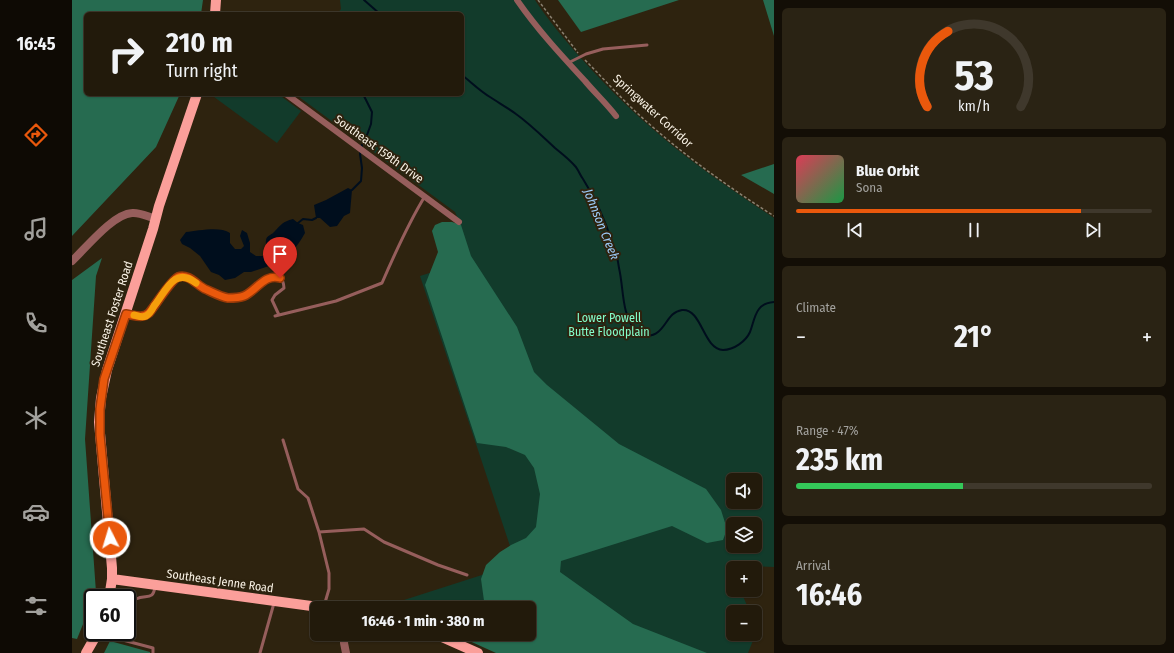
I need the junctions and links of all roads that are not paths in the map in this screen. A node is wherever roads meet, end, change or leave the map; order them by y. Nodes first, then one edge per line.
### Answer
1 (216, 0) edge
2 (517, 0) edge
3 (215, 12) edge
4 (647, 45) dead end
5 (568, 63) junction
6 (196, 96) edge
7 (289, 96) edge
8 (616, 116) dead end
9 (425, 196) junction
10 (156, 219) junction
11 (459, 222) dead end
12 (72, 261) edge
13 (126, 314) junction
14 (283, 440) dead end
15 (319, 532) junction
16 (467, 575) dead end
17 (112, 579) junction
18 (156, 585) junction
19 (110, 589) edge
20 (136, 599) edge
21 (274, 601) junction
22 (326, 601) edge
23 (310, 606) edge
24 (93, 641) edge
25 (127, 641) edge
26 (344, 641) edge
27 (451, 641) edge
28 (86, 653) edge
29 (153, 653) edge
30 (260, 653) edge
31 (346, 653) edge
32 (478, 653) edge

1 - 3 main road
2 - 5 street
4 - 5 lane
5 - 8 street
6 - 10 main road, Southeast Foster Road
7 - 9 street, Southeast 159th Drive
9 - 11 street, Southeast 159th Drive
9 - 13 lane
10 - 12 street
10 - 13 main road, Southeast Foster Road
13 - 17 main road, Southeast Foster Road
14 - 15 lane
15 - 16 lane
15 - 22 lane
17 - 18 main road, Southeast Jenne Road
17 - 19 main road, Southeast Foster Road
18 - 20 lane
18 - 21 main road, Southeast Jenne Road
21 - 23 main road, Southeast Jenne Road
21 - 30 lane
24 - 28 main road
25 - 29 lane
26 - 31 street
27 - 32 main road

